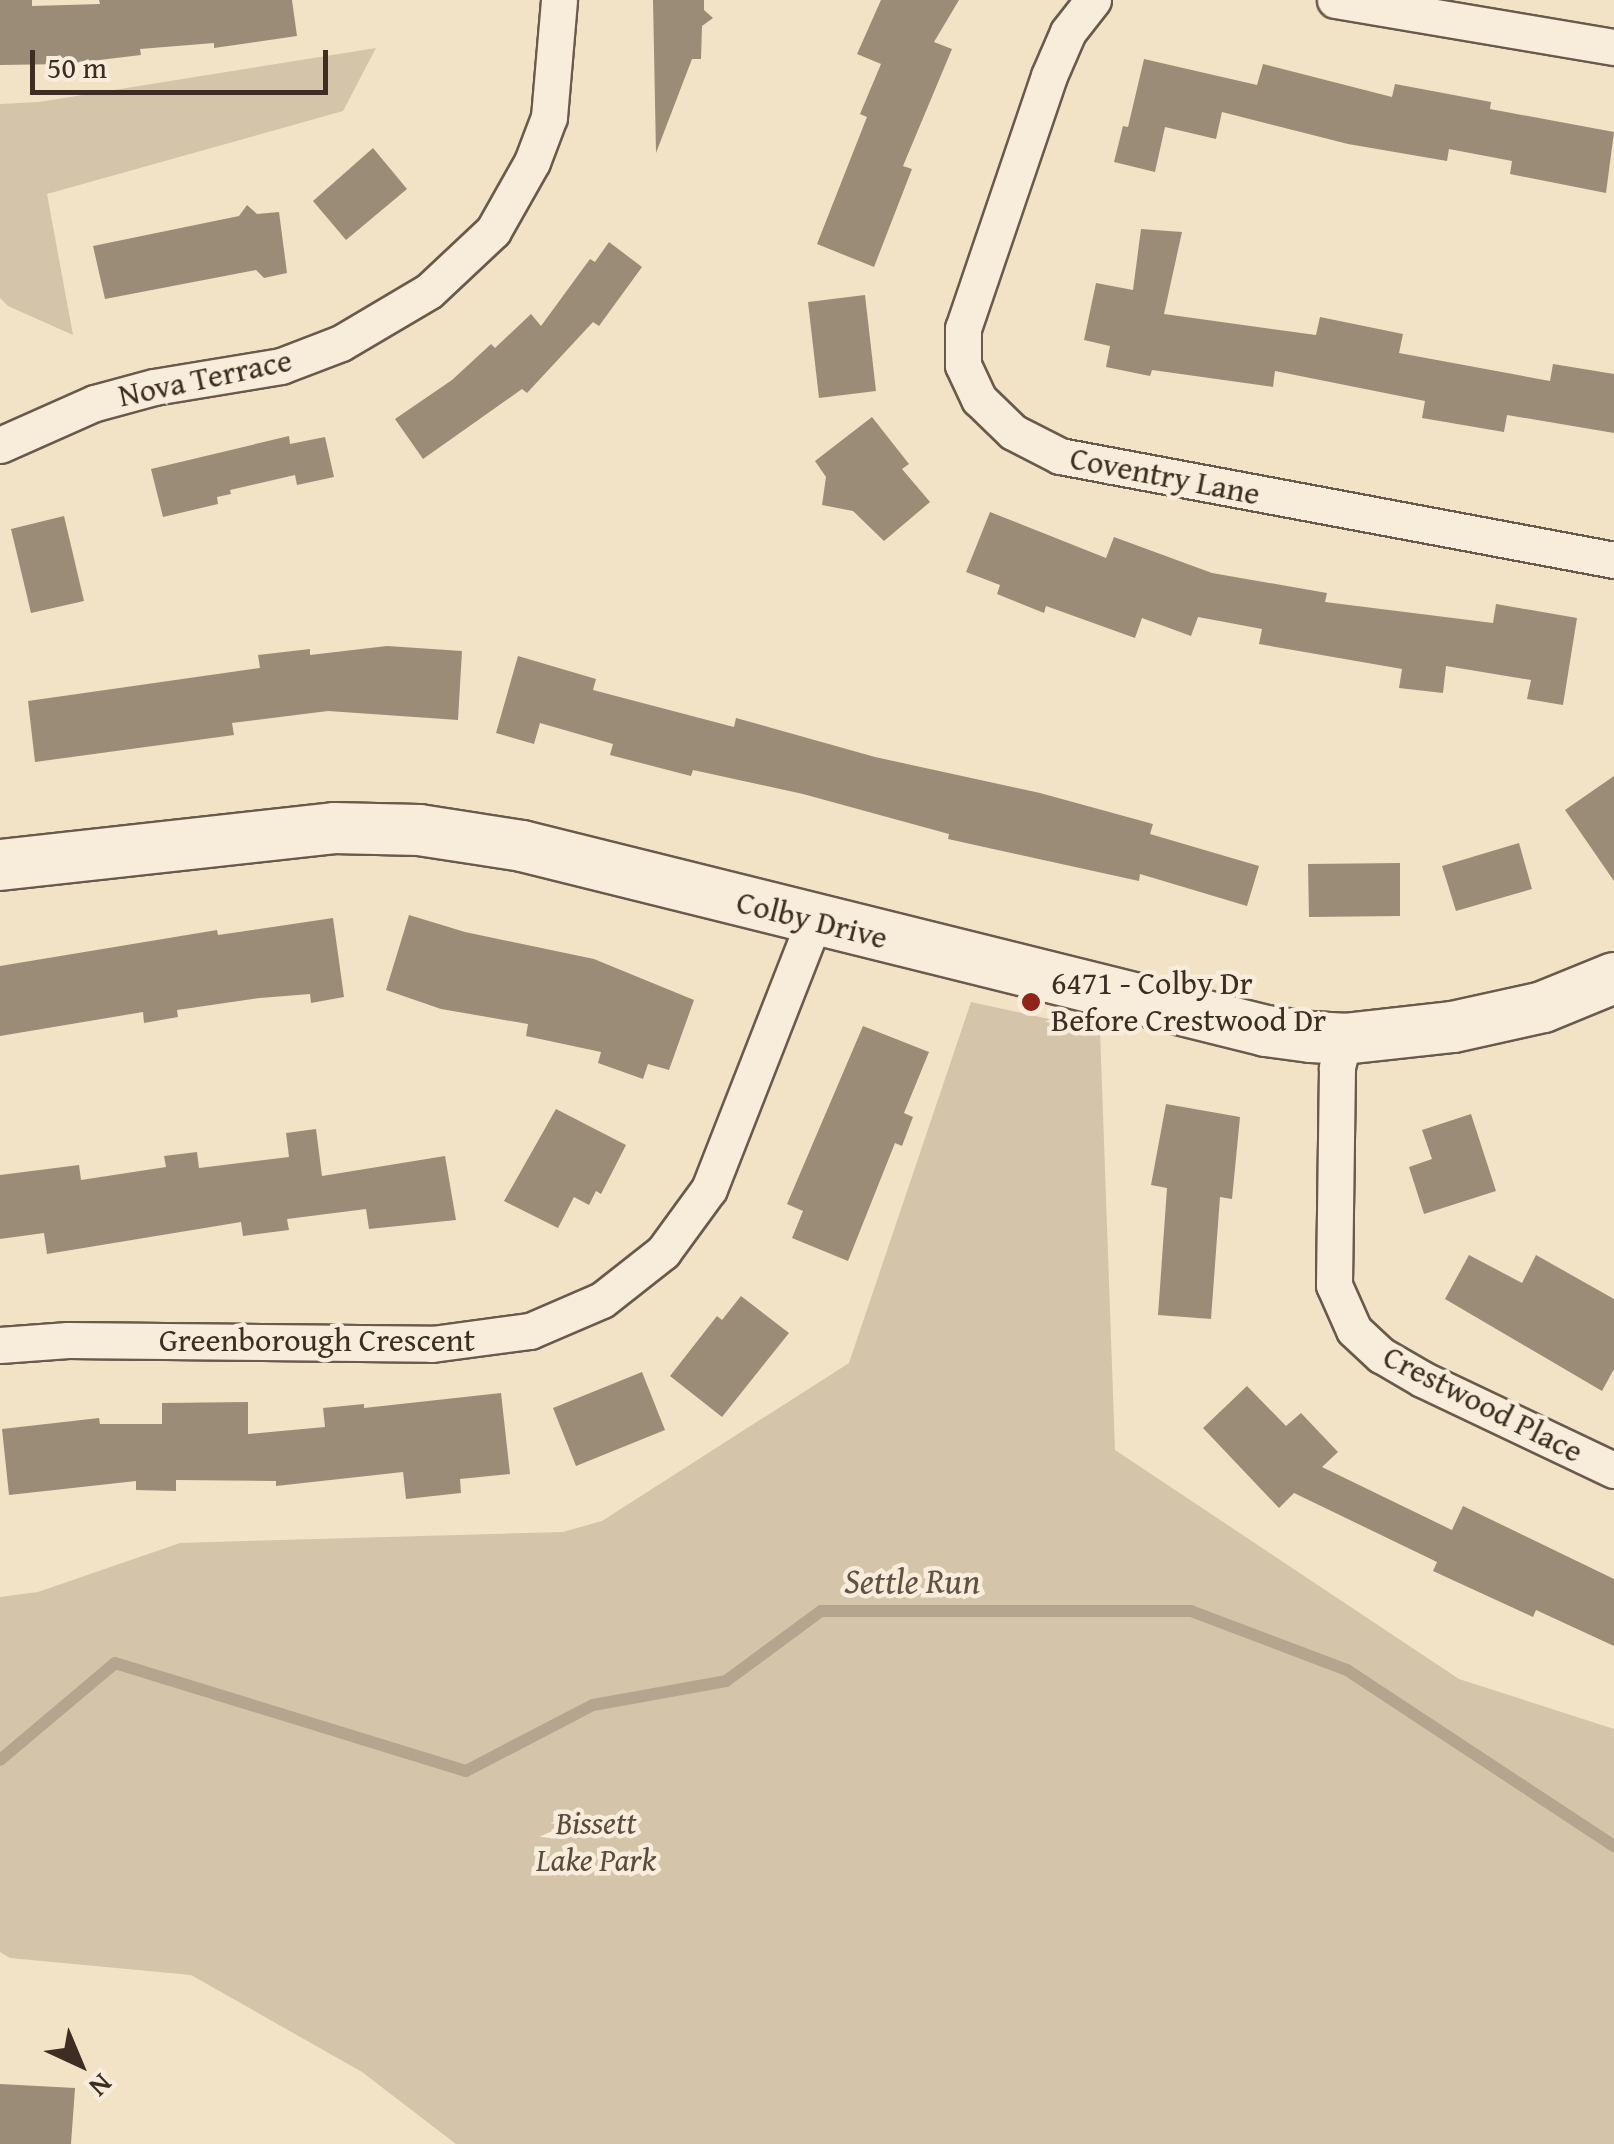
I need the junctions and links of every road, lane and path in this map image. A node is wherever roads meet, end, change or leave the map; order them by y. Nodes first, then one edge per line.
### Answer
1 (560, 0) edge
2 (1093, 0) edge
3 (1335, 0) edge
4 (1614, 48) edge
5 (0, 444) edge
6 (1614, 560) edge
7 (0, 865) edge
8 (814, 921) junction
9 (1614, 978) edge
10 (1344, 1039) junction
11 (0, 1345) edge
12 (1614, 1470) edge

1 - 5 street, Nova Terrace
2 - 6 street, Coventry Lane
3 - 4 street
7 - 8 street, Colby Drive
8 - 10 street, Colby Drive
8 - 11 street, Greenborough Crescent
9 - 10 street, Colby Drive
10 - 12 street, Crestwood Place

